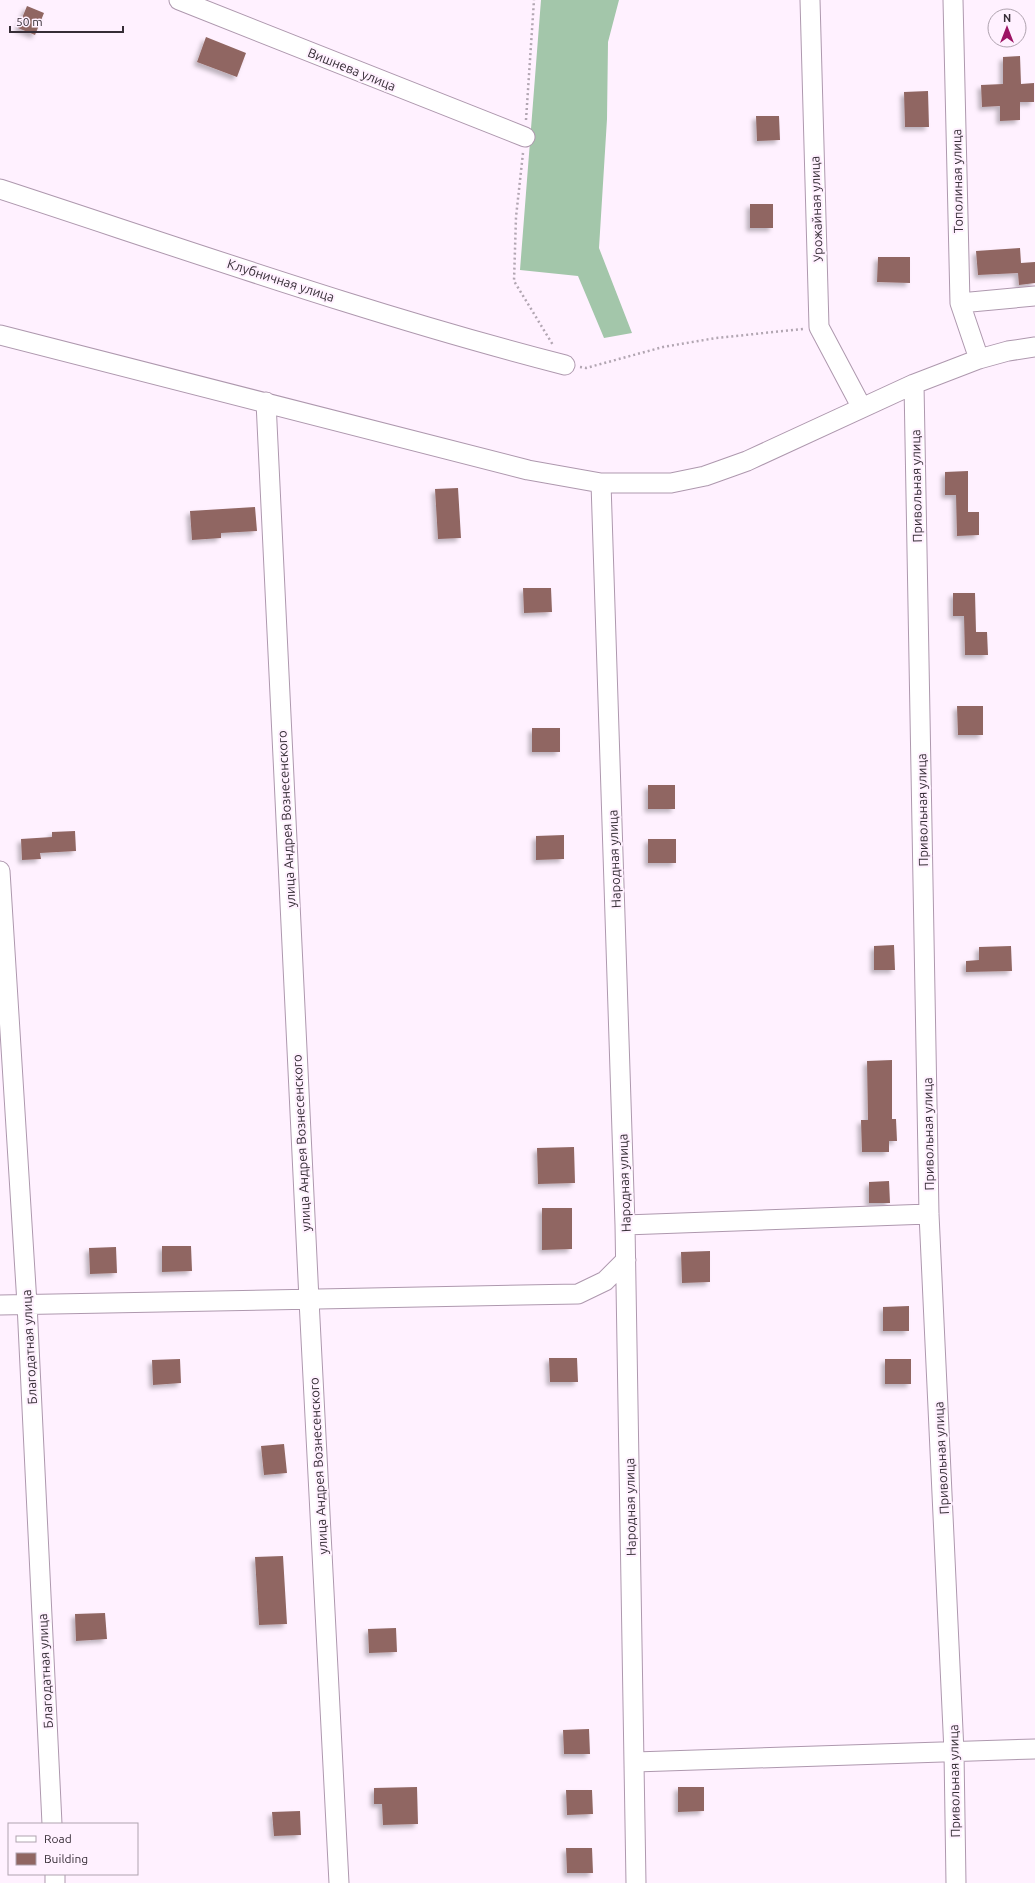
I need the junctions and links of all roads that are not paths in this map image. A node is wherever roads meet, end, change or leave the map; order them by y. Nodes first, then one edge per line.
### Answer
1 (180, 0) edge
2 (810, 0) edge
3 (953, 0) edge
4 (525, 137) road end
5 (0, 188) edge
6 (1035, 296) edge
7 (960, 304) junction
8 (0, 335) edge
9 (1035, 347) edge
10 (979, 359) junction
11 (565, 365) road end
12 (914, 384) junction
13 (266, 402) junction
14 (862, 408) junction
15 (601, 483) junction
16 (0, 871) edge
17 (930, 1214) junction
18 (625, 1224) junction
19 (626, 1260) junction
20 (309, 1300) junction
21 (26, 1304) junction
22 (0, 1305) edge
23 (1035, 1749) edge
24 (954, 1752) junction
25 (635, 1762) junction
26 (52, 1823) edge
27 (339, 1883) edge
28 (636, 1883) edge
29 (956, 1883) edge

1 - 4 street, Вишнева улица
2 - 14 street, Урожайная улица
3 - 7 street, Тополиная улица
5 - 11 street, Клубничная улица
6 - 7 street
7 - 10 street, Тополиная улица
8 - 13 street
9 - 10 street
10 - 12 street
12 - 14 street
12 - 17 street, Привольная улица
13 - 15 street
13 - 20 street, улица Андрея Вознесенского
14 - 15 street
15 - 18 street, Народная улица
16 - 21 street, Благодатная улица
17 - 18 street
17 - 24 street, Привольная улица
18 - 19 street, Народная улица
19 - 20 street
19 - 25 street, Народная улица
20 - 21 street
20 - 27 street, улица Андрея Вознесенского
21 - 22 street
21 - 26 street, Благодатная улица
23 - 24 street
24 - 25 street
24 - 29 street, Привольная улица
25 - 28 street, Народная улица

